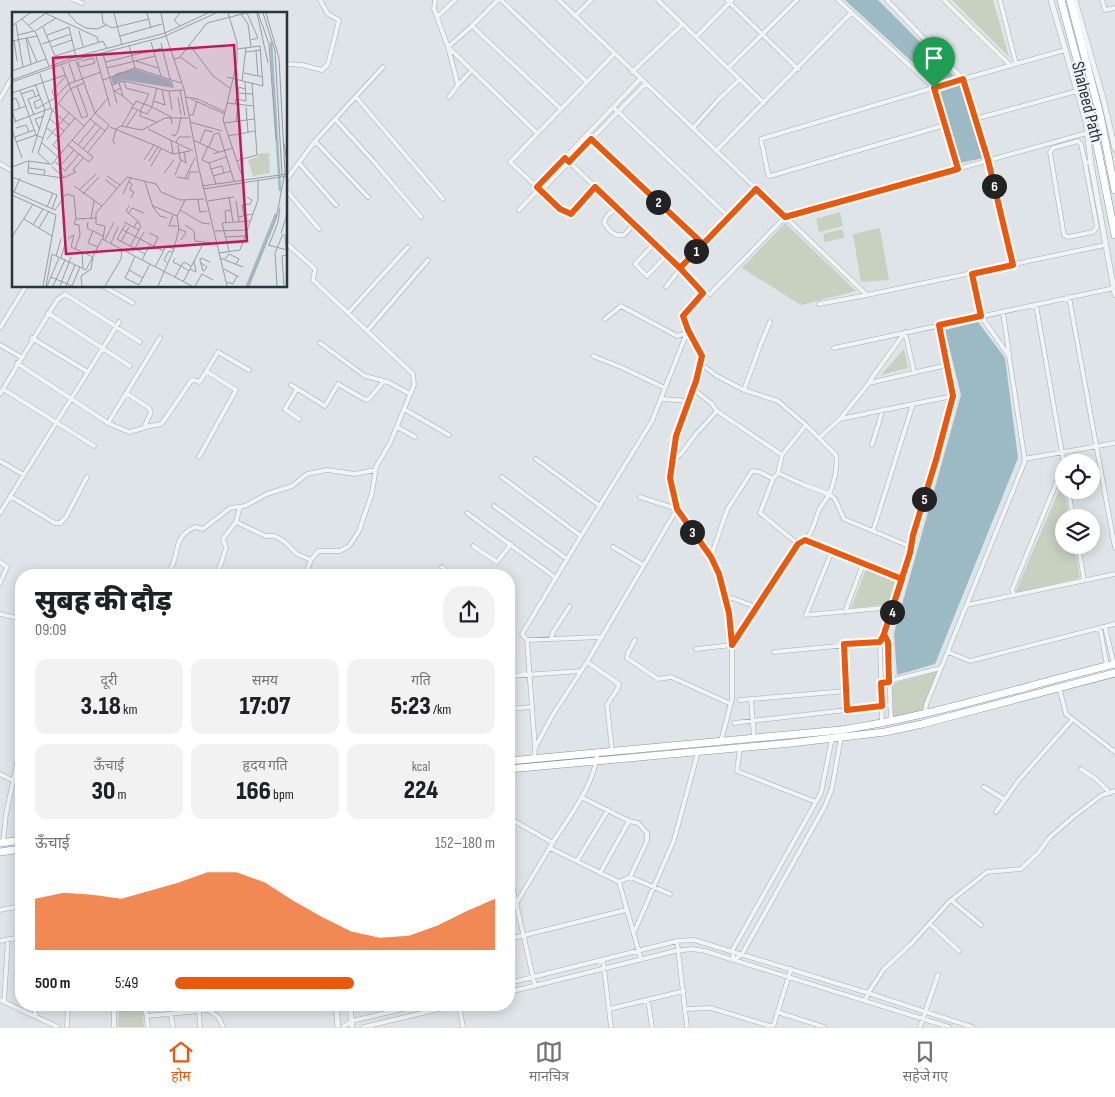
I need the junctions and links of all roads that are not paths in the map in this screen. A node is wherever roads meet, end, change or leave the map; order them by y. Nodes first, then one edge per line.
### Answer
1 (74, 0) edge
2 (320, 0) edge
3 (435, 0) edge
4 (455, 0) edge
5 (500, 0) edge
6 (559, 0) edge
7 (591, 0) edge
8 (797, 0) edge
9 (838, 0) edge
10 (887, 0) edge
11 (944, 0) edge
12 (1000, 0) edge
13 (1051, 0) edge
14 (1061, 0) edge
15 (1070, 0) edge
16 (1075, 0) edge
17 (1102, 0) edge
18 (661, 1) edge
19 (729, 1) edge
20 (82, 3) dead end
21 (1115, 8) edge
22 (851, 13) junction
23 (576, 16) junction
24 (437, 17) junction
25 (683, 24) junction
26 (472, 26) junction
27 (764, 35) junction
28 (696, 37) junction
29 (448, 47) junction
30 (1065, 50) junction
31 (614, 54) junction
32 (288, 64) edge
33 (1016, 64) junction
34 (1010, 66) junction
35 (383, 67) dead end
36 (728, 68) junction
37 (798, 69) junction
38 (472, 70) junction
39 (632, 72) junction
40 (12, 78) edge
41 (640, 79) junction
42 (740, 79) junction
43 (963, 79) junction
44 (587, 82) junction
45 (646, 83) junction
46 (458, 85) junction
47 (934, 88) junction
48 (0, 90) edge
49 (6, 90) junction
50 (1077, 91) junction
51 (356, 97) junction
52 (449, 98) dead end
53 (0, 99) edge
54 (764, 103) junction
55 (613, 107) junction
56 (561, 109) junction
57 (618, 112) junction
58 (975, 119) junction
59 (335, 120) junction
60 (945, 125) junction
61 (693, 128) junction
62 (538, 133) junction
63 (1087, 133) junction
64 (1113, 133) edge
65 (587, 134) junction
66 (591, 139) junction
67 (315, 141) junction
68 (1115, 150) edge
69 (716, 151) junction
70 (565, 158) junction
71 (988, 160) junction
72 (569, 162) junction
73 (1087, 162) junction
74 (299, 163) junction
75 (0, 164) edge
76 (958, 169) junction
77 (12, 171) edge
78 (288, 178) edge
79 (595, 187) junction
80 (539, 189) junction
81 (756, 189) junction
82 (1115, 190) edge
83 (288, 192) edge
84 (368, 197) dead end
85 (443, 199) dead end
86 (1095, 201) junction
87 (336, 205) dead end
88 (617, 208) junction
89 (519, 210) dead end
90 (421, 217) dead end
91 (785, 217) junction
92 (729, 218) junction
93 (634, 224) junction
94 (319, 229) dead end
95 (1115, 235) edge
96 (655, 244) junction
97 (703, 244) junction
98 (288, 245) edge
99 (1105, 245) junction
100 (408, 247) dead end
101 (667, 255) junction
102 (428, 260) dead end
103 (1013, 265) junction
104 (680, 268) junction
105 (972, 274) junction
106 (666, 286) dead end
107 (25, 288) edge
108 (107, 288) edge
109 (1114, 288) edge
110 (703, 293) junction
111 (867, 295) junction
112 (1115, 295) edge
113 (1069, 298) junction
114 (133, 303) dead end
115 (819, 304) dead end
116 (1036, 304) junction
117 (1003, 312) junction
118 (48, 313) junction
119 (348, 313) junction
120 (0, 315) edge
121 (981, 316) junction
122 (6, 318) junction
123 (605, 319) dead end
124 (119, 322) dead end
125 (770, 322) dead end
126 (939, 325) junction
127 (116, 327) junction
128 (0, 328) edge
129 (688, 330) junction
130 (367, 331) junction
131 (905, 332) junction
132 (32, 338) junction
133 (160, 338) dead end
134 (140, 342) dead end
135 (320, 343) dead end
136 (0, 345) edge
137 (103, 348) junction
138 (834, 348) dead end
139 (593, 356) dead end
140 (1009, 356) junction
141 (21, 357) junction
142 (17, 363) junction
143 (700, 363) junction
144 (948, 365) junction
145 (130, 366) dead end
146 (249, 370) dead end
147 (206, 371) junction
148 (88, 372) junction
149 (914, 372) junction
150 (384, 381) junction
151 (869, 383) junction
152 (291, 385) dead end
153 (666, 388) junction
154 (3, 389) junction
155 (297, 389) junction
156 (693, 389) junction
157 (744, 390) junction
158 (126, 393) junction
159 (0, 394) edge
160 (410, 394) junction
161 (953, 396) junction
162 (71, 399) junction
163 (661, 399) junction
164 (689, 400) junction
165 (913, 404) junction
166 (404, 409) junction
167 (883, 409) junction
168 (716, 411) junction
169 (299, 419) dead end
170 (840, 419) junction
171 (108, 422) junction
172 (56, 424) junction
173 (806, 425) junction
174 (396, 427) junction
175 (144, 428) junction
176 (448, 435) dead end
177 (415, 437) dead end
178 (819, 438) junction
179 (1115, 443) edge
180 (872, 445) dead end
181 (94, 446) dead end
182 (1096, 446) junction
183 (1062, 452) junction
184 (782, 456) junction
185 (200, 457) dead end
186 (1024, 459) junction
187 (536, 460) dead end
188 (0, 461) edge
189 (672, 461) junction
190 (375, 470) junction
191 (778, 473) junction
192 (24, 475) junction
193 (87, 477) dead end
194 (502, 477) dead end
195 (773, 479) junction
196 (1055, 486) edge
197 (829, 494) junction
198 (10, 496) junction
199 (640, 497) dead end
200 (494, 506) dead end
201 (600, 506) junction
202 (240, 507) junction
203 (677, 509) junction
204 (0, 513) edge
205 (467, 513) dead end
206 (238, 523) dead end
207 (873, 531) junction
208 (582, 536) junction
209 (805, 540) junction
210 (511, 544) junction
211 (798, 544) junction
212 (472, 546) dead end
213 (613, 546) dead end
214 (911, 547) junction
215 (1115, 548) edge
216 (832, 551) junction
217 (1080, 554) edge
218 (711, 557) junction
219 (567, 559) junction
220 (311, 560) junction
221 (0, 562) edge
222 (864, 564) junction
223 (643, 565) junction
224 (170, 569) edge
225 (218, 569) edge
226 (307, 569) edge
227 (1115, 574) edge
228 (556, 578) junction
229 (902, 579) junction
230 (1084, 580) junction
231 (0, 583) edge
232 (1014, 595) junction
233 (725, 600) junction
234 (967, 605) junction
235 (570, 606) dead end
236 (756, 607) junction
237 (893, 607) junction
238 (845, 612) junction
239 (0, 614) edge
240 (15, 618) edge
241 (1115, 624) edge
242 (1105, 627) junction
243 (1100, 628) junction
244 (884, 634) junction
245 (601, 637) junction
246 (551, 639) junction
247 (526, 640) junction
248 (635, 640) dead end
249 (880, 642) junction
250 (844, 644) junction
251 (732, 645) junction
252 (696, 649) dead end
253 (774, 652) dead end
254 (948, 652) junction
255 (587, 662) junction
256 (1113, 667) edge
257 (941, 668) junction
258 (581, 671) junction
259 (529, 674) junction
260 (515, 675) edge
261 (889, 682) junction
262 (881, 683) junction
263 (1059, 687) junction
264 (846, 691) junction
265 (752, 699) junction
266 (740, 700) dead end
267 (731, 704) junction
268 (890, 705) junction
269 (882, 706) junction
270 (532, 707) junction
271 (515, 708) edge
272 (847, 710) junction
273 (924, 714) junction
274 (1073, 718) junction
275 (753, 722) junction
276 (891, 722) junction
277 (882, 723) junction
278 (734, 724) dead end
279 (842, 729) junction
280 (832, 730) junction
281 (754, 738) junction
282 (841, 738) junction
283 (832, 739) junction
284 (721, 741) junction
285 (535, 748) junction
286 (740, 748) junction
287 (612, 750) junction
288 (597, 752) junction
289 (698, 752) junction
290 (1115, 752) edge
291 (534, 759) junction
292 (515, 761) edge
293 (596, 761) junction
294 (15, 768) edge
295 (515, 769) edge
296 (1081, 769) dead end
297 (0, 774) edge
298 (12, 780) junction
299 (984, 787) dead end
300 (1113, 792) edge
301 (581, 797) junction
302 (1005, 800) junction
303 (816, 802) junction
304 (608, 810) junction
305 (996, 812) dead end
306 (515, 821) edge
307 (629, 822) junction
308 (15, 841) edge
309 (2, 843) edge
310 (553, 843) junction
311 (550, 848) junction
312 (15, 850) edge
313 (0, 852) edge
314 (577, 862) junction
315 (600, 873) junction
316 (630, 877) junction
317 (620, 882) junction
318 (654, 887) junction
319 (670, 894) dead end
320 (515, 895) edge
321 (951, 900) junction
322 (517, 902) junction
323 (15, 907) edge
324 (0, 910) edge
325 (626, 910) junction
326 (930, 924) junction
327 (981, 926) dead end
328 (632, 930) junction
329 (524, 935) junction
330 (515, 937) edge
331 (15, 938) edge
332 (8, 939) junction
333 (0, 941) edge
334 (678, 941) junction
335 (679, 950) junction
336 (959, 950) dead end
337 (639, 951) junction
338 (732, 951) junction
339 (742, 954) junction
340 (641, 959) junction
341 (603, 960) junction
342 (734, 960) junction
343 (604, 969) junction
344 (791, 969) junction
345 (938, 975) dead end
346 (533, 976) junction
347 (788, 977) junction
348 (515, 981) edge
349 (535, 986) junction
350 (515, 991) edge
351 (684, 991) junction
352 (868, 993) junction
353 (648, 1000) junction
354 (2, 1001) edge
355 (865, 1001) junction
356 (15, 1007) edge
357 (609, 1009) junction
358 (686, 1009) junction
359 (24, 1011) edge
360 (35, 1011) edge
361 (68, 1011) edge
362 (114, 1011) edge
363 (147, 1011) edge
364 (199, 1011) joint
365 (210, 1011) edge
366 (337, 1011) edge
367 (351, 1011) edge
368 (398, 1011) edge
369 (432, 1011) edge
370 (459, 1011) edge
371 (925, 1011) junction
372 (777, 1012) junction
373 (171, 1014) junction
374 (35, 1016) junction
375 (147, 1016) junction
376 (923, 1019) junction
377 (352, 1024) edge
378 (810, 1025) edge
379 (58, 1027) edge
380 (67, 1027) edge
381 (114, 1027) edge
382 (148, 1027) edge
383 (173, 1027) edge
384 (200, 1027) edge
385 (223, 1027) edge
386 (338, 1027) edge
387 (343, 1027) edge
388 (364, 1027) edge
389 (463, 1027) edge
390 (611, 1027) edge
391 (652, 1027) edge
392 (688, 1027) edge
393 (773, 1027) edge
394 (824, 1027) edge
395 (920, 1027) edge
396 (949, 1027) edge
397 (972, 1027) edge

1 - 20 street
2 - 32 street
3 - 24 street
4 - 24 street
5 - 26 street
5 - 44 street
6 - 23 street
7 - 23 street
8 - 27 street
9 - 22 street
10 - 43 street
11 - 34 street
12 - 33 street
13 - 30 street
14 - 95 highway, Shaheed Path
15 - 82 highway, Shaheed Path
16 - 64 street
17 - 21 street
18 - 25 street
19 - 27 street
19 - 28 street
22 - 37 street
22 - 47 street
23 - 31 street
24 - 29 street
25 - 28 street
25 - 39 street
26 - 29 street
26 - 56 street
27 - 36 street
27 - 37 street
28 - 36 street
29 - 38 street
29 - 46 street
30 - 33 street
30 - 50 street
31 - 39 street
31 - 44 street
33 - 34 street
34 - 43 street
35 - 51 street
36 - 42 street
37 - 54 street
38 - 46 street
38 - 62 street
39 - 41 street
40 - 49 street
41 - 45 street
41 - 55 street
42 - 54 street
42 - 61 street
43 - 47 street
43 - 58 street
44 - 56 street
45 - 57 street
45 - 61 street
46 - 52 street
47 - 60 street
47 - 60 street
48 - 49 street
49 - 53 street
50 - 58 street
50 - 63 street
51 - 59 street
51 - 85 street
54 - 69 street
55 - 57 street
55 - 65 street
56 - 62 street
57 - 66 street
57 - 92 street
58 - 71 street
59 - 67 street
59 - 90 street
60 - 76 street
61 - 69 street
62 - 80 street
63 - 71 street
63 - 73 street
64 - 68 street
65 - 66 street
65 - 70 street
66 - 72 street
66 - 97 street
67 - 74 street
67 - 84 street
69 - 81 street
70 - 72 street
70 - 80 street
71 - 76 street
71 - 103 street
72 - 79 street
72 - 80 street
73 - 86 street
73 - 86 street
74 - 78 street
74 - 87 street
75 - 77 street
76 - 91 street
79 - 80 street
79 - 88 street
80 - 89 street
81 - 91 street
81 - 92 street
83 - 94 street
86 - 99 street
88 - 93 street
88 - 93 street
91 - 110 street
91 - 111 street
92 - 97 street
93 - 96 street
96 - 101 street
96 - 101 street
97 - 104 street
98 - 119 street
99 - 103 street
99 - 109 street
100 - 119 street
101 - 104 street
102 - 130 street
103 - 105 street
104 - 106 street
104 - 110 street
105 - 111 street
105 - 121 street
107 - 122 street
108 - 114 street
109 - 112 street
109 - 113 street
110 - 129 street
111 - 115 street
113 - 116 street
113 - 182 street
116 - 117 street
116 - 183 street
117 - 121 street
117 - 140 street
118 - 127 street
118 - 132 street
118 - 137 street
119 - 130 street
120 - 122 street
121 - 126 street
121 - 140 street
122 - 128 street
123 - 129 street
124 - 127 street
125 - 157 street
126 - 131 street
126 - 144 street
127 - 134 street
127 - 137 street
129 - 143 street
129 - 153 street
130 - 160 street
131 - 138 street
131 - 149 street
131 - 151 street
132 - 141 street
132 - 148 street
133 - 158 street
135 - 150 street
136 - 141 street
137 - 145 street
137 - 148 street
139 - 153 street
140 - 186 street
141 - 142 street
142 - 154 street
142 - 162 street
143 - 156 street
143 - 157 street
144 - 149 street
144 - 161 street
146 - 147 street
147 - 175 street
147 - 185 street
148 - 162 street
149 - 151 street
150 - 155 street
150 - 160 street
151 - 170 street
152 - 155 street
153 - 163 street
154 - 159 street
154 - 172 street
155 - 169 street
156 - 164 street
156 - 168 street
157 - 173 street
158 - 171 street
158 - 175 street
160 - 166 street
161 - 165 street
161 - 214 street
162 - 171 street
162 - 172 street
163 - 164 street
163 - 201 street
164 - 189 street
165 - 167 street
165 - 207 street
166 - 174 street
166 - 176 street
167 - 170 street
167 - 180 street
168 - 184 street
168 - 189 street
170 - 178 street
171 - 175 street
172 - 181 street
172 - 192 street
173 - 178 street
173 - 184 street
174 - 177 street
174 - 190 street
178 - 197 street
179 - 182 street
182 - 183 street
182 - 215 street
183 - 186 street
184 - 191 street
186 - 234 street
187 - 201 street
188 - 192 street
189 - 203 street
190 - 202 street
190 - 220 street
191 - 195 street
191 - 197 street
192 - 198 street
193 - 198 street
194 - 208 street
195 - 211 street
195 - 218 street
196 - 232 street
197 - 207 street
197 - 209 street
198 - 204 street
199 - 203 street
200 - 219 street
201 - 208 street
202 - 224 street
202 - 225 street
203 - 218 street
203 - 223 street
205 - 210 street
206 - 220 street
207 - 214 street
208 - 219 street
209 - 211 street
209 - 216 street
210 - 212 street
210 - 228 street
211 - 236 street
213 - 223 street
214 - 229 street
216 - 222 street
216 - 238 street
217 - 230 street
218 - 233 street
219 - 228 street
220 - 226 street
221 - 231 street
222 - 229 street
222 - 238 street
223 - 245 street
227 - 230 street
228 - 247 street
229 - 237 street
230 - 232 street
232 - 234 street
233 - 236 street
233 - 251 street
234 - 254 street
235 - 246 street
236 - 251 street
237 - 238 street
237 - 244 street
239 - 240 street
241 - 242 street
242 - 243 street
242 - 256 street
243 - 254 street
243 - 256 street
244 - 249 street
244 - 261 street
245 - 246 street
245 - 255 street
246 - 247 street
247 - 259 street
248 - 267 street
249 - 250 street
249 - 262 street
250 - 253 street
250 - 264 street
251 - 252 street
251 - 267 street
254 - 257 street
255 - 258 street
255 - 287 street
256 - 263 highway
256 - 273 highway
257 - 261 street
257 - 273 street
258 - 259 street
258 - 285 street
259 - 260 street
259 - 270 street
261 - 262 street
261 - 268 street
262 - 269 street
263 - 274 street
263 - 282 highway
264 - 265 street
264 - 272 street
265 - 266 street
265 - 275 street
267 - 284 street
268 - 269 street
268 - 276 street
269 - 272 street
269 - 277 street
270 - 271 street
270 - 285 street
272 - 275 street
273 - 276 highway
274 - 290 street
274 - 302 street
275 - 278 street
275 - 281 street
276 - 277 highway
277 - 279 highway
279 - 280 highway
279 - 282 street
280 - 281 highway
280 - 283 street
281 - 284 highway
282 - 283 highway
282 - 339 street
283 - 286 highway
283 - 303 street
284 - 287 highway
285 - 291 street
286 - 289 highway
286 - 303 street
287 - 288 highway
288 - 291 highway
288 - 293 street
289 - 293 highway
289 - 318 street
291 - 292 highway
293 - 295 highway
293 - 301 street
294 - 298 street
296 - 300 street
297 - 298 street
298 - 309 street
299 - 302 street
300 - 321 street
301 - 304 street
301 - 310 street
302 - 305 street
303 - 338 street
304 - 307 street
304 - 314 street
306 - 310 street
307 - 315 street
307 - 316 street
308 - 309 highway
310 - 311 street
311 - 314 street
311 - 322 street
312 - 313 highway
314 - 315 street
315 - 317 street
316 - 317 street
316 - 318 street
317 - 325 street
318 - 319 street
318 - 328 street
320 - 322 street
321 - 326 street
321 - 327 street
322 - 329 street
323 - 324 street
325 - 328 street
325 - 329 street
326 - 336 street
326 - 352 street
328 - 337 street
329 - 330 street
329 - 346 street
331 - 332 street
332 - 333 street
332 - 354 street
334 - 335 street
334 - 337 street
334 - 338 street
335 - 340 street
335 - 342 street
335 - 351 street
337 - 340 street
337 - 341 street
338 - 339 street
338 - 342 street
339 - 342 street
339 - 344 street
340 - 343 street
341 - 343 street
341 - 346 street
342 - 347 street
343 - 349 street
343 - 357 street
344 - 347 street
344 - 352 street
345 - 371 street
346 - 348 street
346 - 349 street
347 - 355 street
347 - 372 street
349 - 350 street
351 - 353 street
351 - 358 street
352 - 355 street
352 - 371 street
353 - 357 street
353 - 391 street
354 - 356 street
355 - 376 street
357 - 390 street
358 - 392 street
358 - 393 street
359 - 374 street
360 - 374 street
361 - 380 street
362 - 381 street
363 - 375 street
364 - 373 street
364 - 384 street
365 - 385 street
366 - 386 street
367 - 377 street
368 - 377 street
369 - 388 street
370 - 389 street
371 - 376 street
371 - 397 street
372 - 378 street
372 - 393 street
373 - 375 street
373 - 383 street
374 - 379 street
375 - 382 street
376 - 395 street
376 - 396 street
377 - 387 street
378 - 394 street

